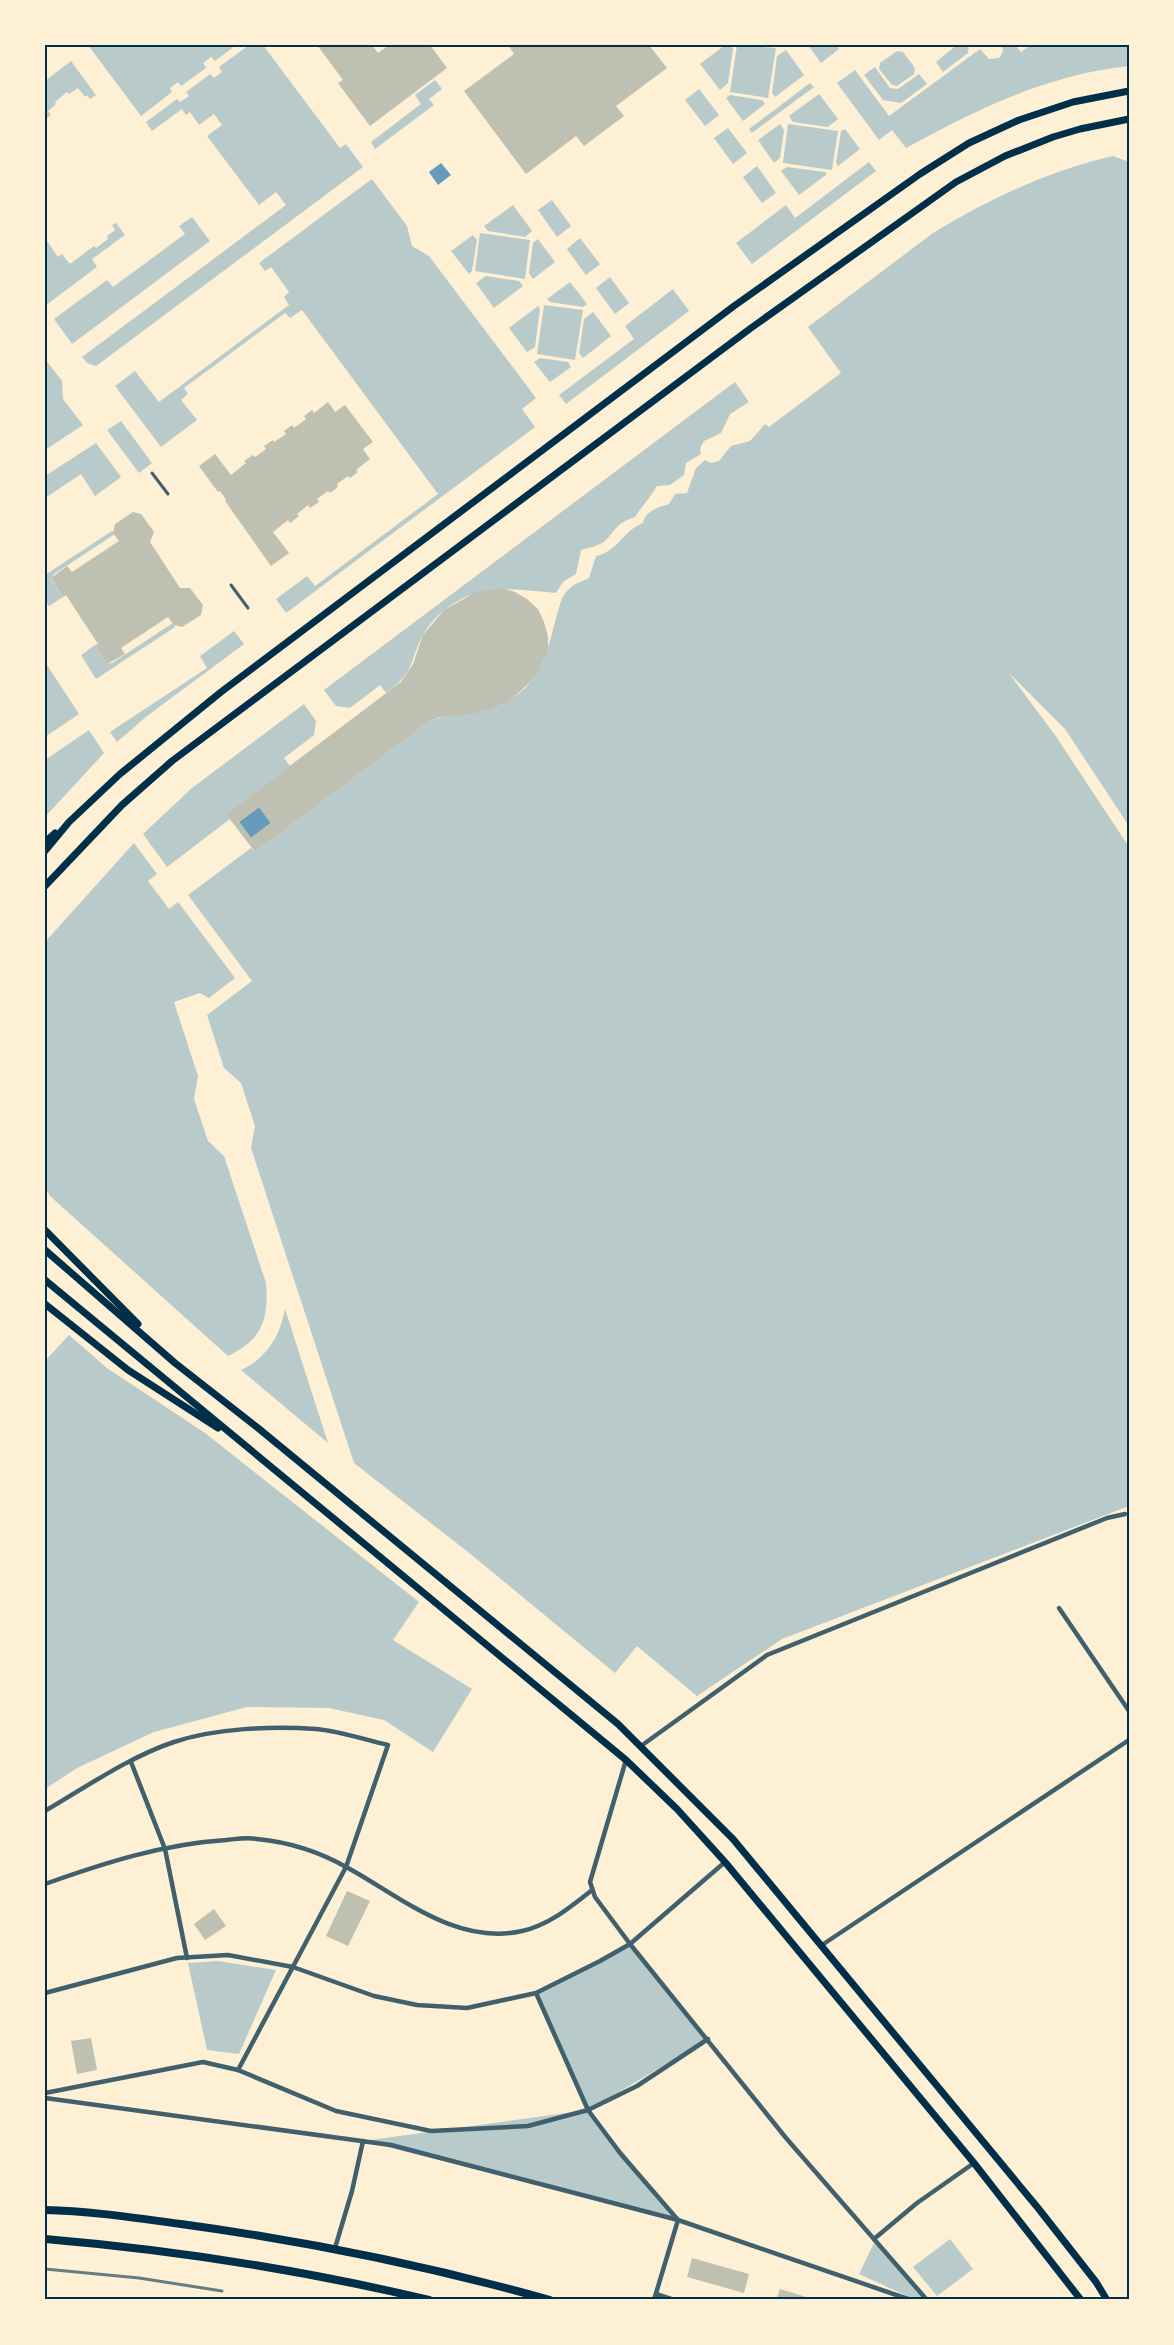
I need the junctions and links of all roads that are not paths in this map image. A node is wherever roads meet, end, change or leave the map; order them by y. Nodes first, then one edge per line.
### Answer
1 (1129, 91) edge
2 (1129, 119) edge
3 (152, 473) dead end
4 (168, 494) dead end
5 (231, 585) dead end
6 (248, 608) dead end
7 (69, 822) junction
8 (45, 842) edge
9 (45, 851) edge
10 (45, 887) edge
11 (45, 1230) edge
12 (45, 1250) edge
13 (45, 1280) edge
14 (45, 1304) edge
15 (176, 1363) junction
16 (239, 1441) junction
17 (1125, 1514) dead end
18 (1059, 1608) dead end
19 (1129, 1712) edge
20 (1129, 1740) edge
21 (641, 1746) junction
22 (626, 1760) junction
23 (131, 1762) junction
24 (45, 1811) edge
25 (165, 1849) junction
26 (725, 1862) junction
27 (346, 1867) junction
28 (45, 1884) edge
29 (592, 1890) junction
30 (630, 1944) junction
31 (822, 1945) junction
32 (187, 1958) junction
33 (293, 1967) junction
34 (45, 1993) edge
35 (536, 1993) junction
36 (708, 2039) junction
37 (238, 2070) junction
38 (45, 2093) edge
39 (45, 2098) edge
40 (588, 2110) junction
41 (363, 2141) junction
42 (974, 2163) junction
43 (45, 2210) edge
44 (678, 2220) junction
45 (45, 2239) edge
46 (874, 2239) junction
47 (335, 2248) junction
48 (655, 2297) edge
49 (429, 2300) edge
50 (550, 2300) edge
51 (674, 2300) edge
52 (911, 2300) edge
53 (927, 2300) edge
54 (1081, 2300) edge
55 (1107, 2300) edge

1 - 7 main road
2 - 10 main road
3 - 4 street
5 - 6 street
7 - 8 main road
7 - 9 main road
11 - 15 main road
12 - 15 main road
13 - 16 main road
14 - 16 main road
15 - 21 main road
16 - 22 main road
17 - 21 street
18 - 19 street
20 - 31 street
21 - 31 main road
22 - 26 main road
22 - 29 street
23 - 24 street
23 - 25 street
23 - 27 street
25 - 27 street
25 - 28 street
25 - 32 street
26 - 30 street
26 - 42 main road
27 - 29 street
27 - 33 street
29 - 30 street
30 - 35 street
30 - 36 street
31 - 55 main road
32 - 33 street
32 - 34 street
33 - 35 street
33 - 37 street
35 - 40 street
36 - 40 street
36 - 46 street
37 - 38 street
37 - 40 street
39 - 41 street
40 - 44 street
41 - 44 street
41 - 47 street
42 - 46 street
42 - 54 main road
43 - 47 highway
44 - 48 street
44 - 52 street
45 - 49 highway
46 - 53 street
47 - 50 highway
48 - 51 street

